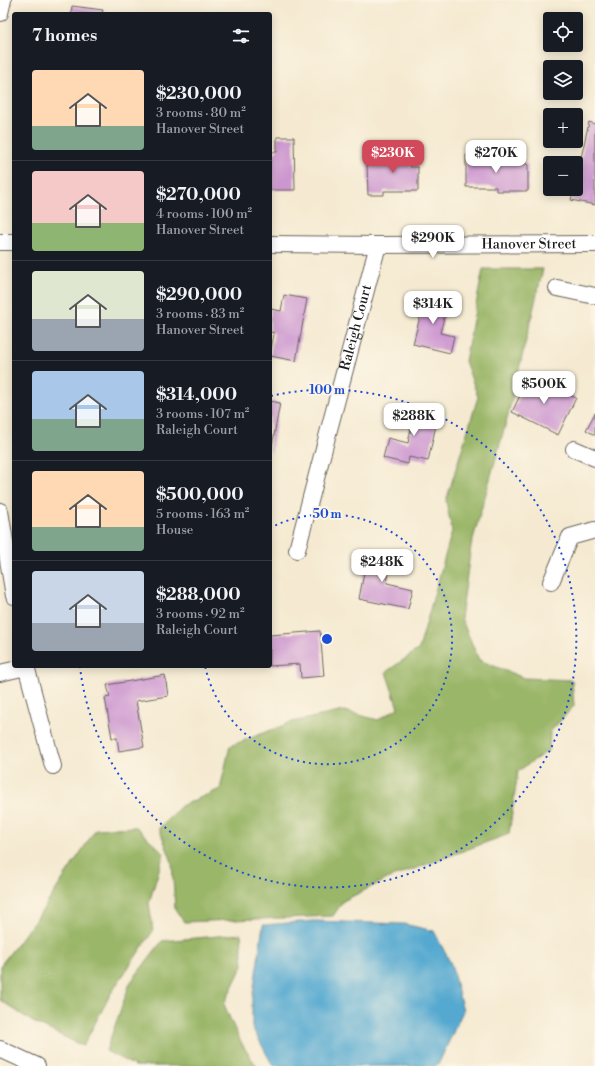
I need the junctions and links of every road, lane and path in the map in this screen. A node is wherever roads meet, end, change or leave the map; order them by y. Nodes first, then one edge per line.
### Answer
1 (3, 0) edge
2 (0, 14) edge
3 (0, 242) edge
4 (12, 242) edge
5 (272, 244) edge
6 (595, 244) edge
7 (378, 245) junction
8 (557, 288) dead end
9 (595, 296) edge
10 (574, 449) dead end
11 (595, 458) edge
12 (0, 511) edge
13 (595, 530) edge
14 (297, 550) dead end
15 (552, 582) dead end
16 (12, 584) edge
17 (22, 668) edge
18 (26, 668) edge
19 (0, 673) edge
20 (53, 766) dead end
21 (0, 1049) edge
22 (37, 1066) edge

1 - 2 street
3 - 4 street
5 - 7 street, Hanover Street
6 - 7 street, Hanover Street
7 - 14 street, Raleigh Court
8 - 9 street
10 - 11 street
12 - 16 street
13 - 15 street
17 - 19 street
18 - 20 street
21 - 22 street

